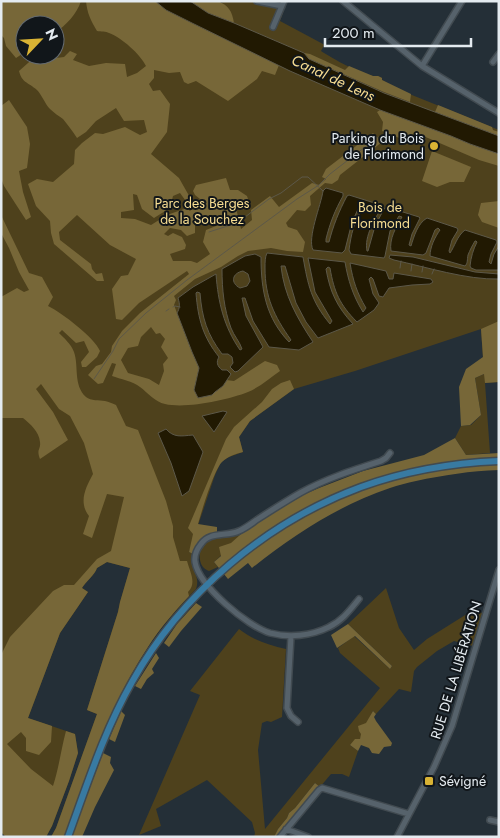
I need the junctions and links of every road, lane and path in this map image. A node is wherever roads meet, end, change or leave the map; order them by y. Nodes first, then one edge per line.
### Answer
1 (257, 1) edge
2 (343, 1) edge
3 (462, 1) edge
4 (350, 3) edge
5 (283, 4) edge
6 (273, 27) dead end
7 (499, 54) edge
8 (492, 62) dead end
9 (422, 66) junction
10 (499, 113) edge
11 (390, 453) dead end
12 (499, 460) edge
13 (499, 570) edge
14 (208, 584) junction
15 (358, 599) dead end
16 (291, 636) junction
17 (298, 722) dead end
18 (409, 814) junction
19 (490, 820) dead end
20 (499, 822) edge
21 (286, 829) junction
22 (68, 837) edge
23 (280, 837) edge
24 (308, 837) edge
25 (397, 837) edge

1 - 5 street
2 - 4 street
3 - 9 street
4 - 9 street
5 - 6 street
7 - 8 street
9 - 10 street
11 - 14 street
12 - 14 main road
13 - 18 street, RUE DE LA LIBÉRATION
14 - 16 street
14 - 22 main road
15 - 16 street
16 - 17 street
18 - 21 street
18 - 25 street, RUE DE LA LIBÉRATION
19 - 20 street
21 - 23 street
21 - 24 street

